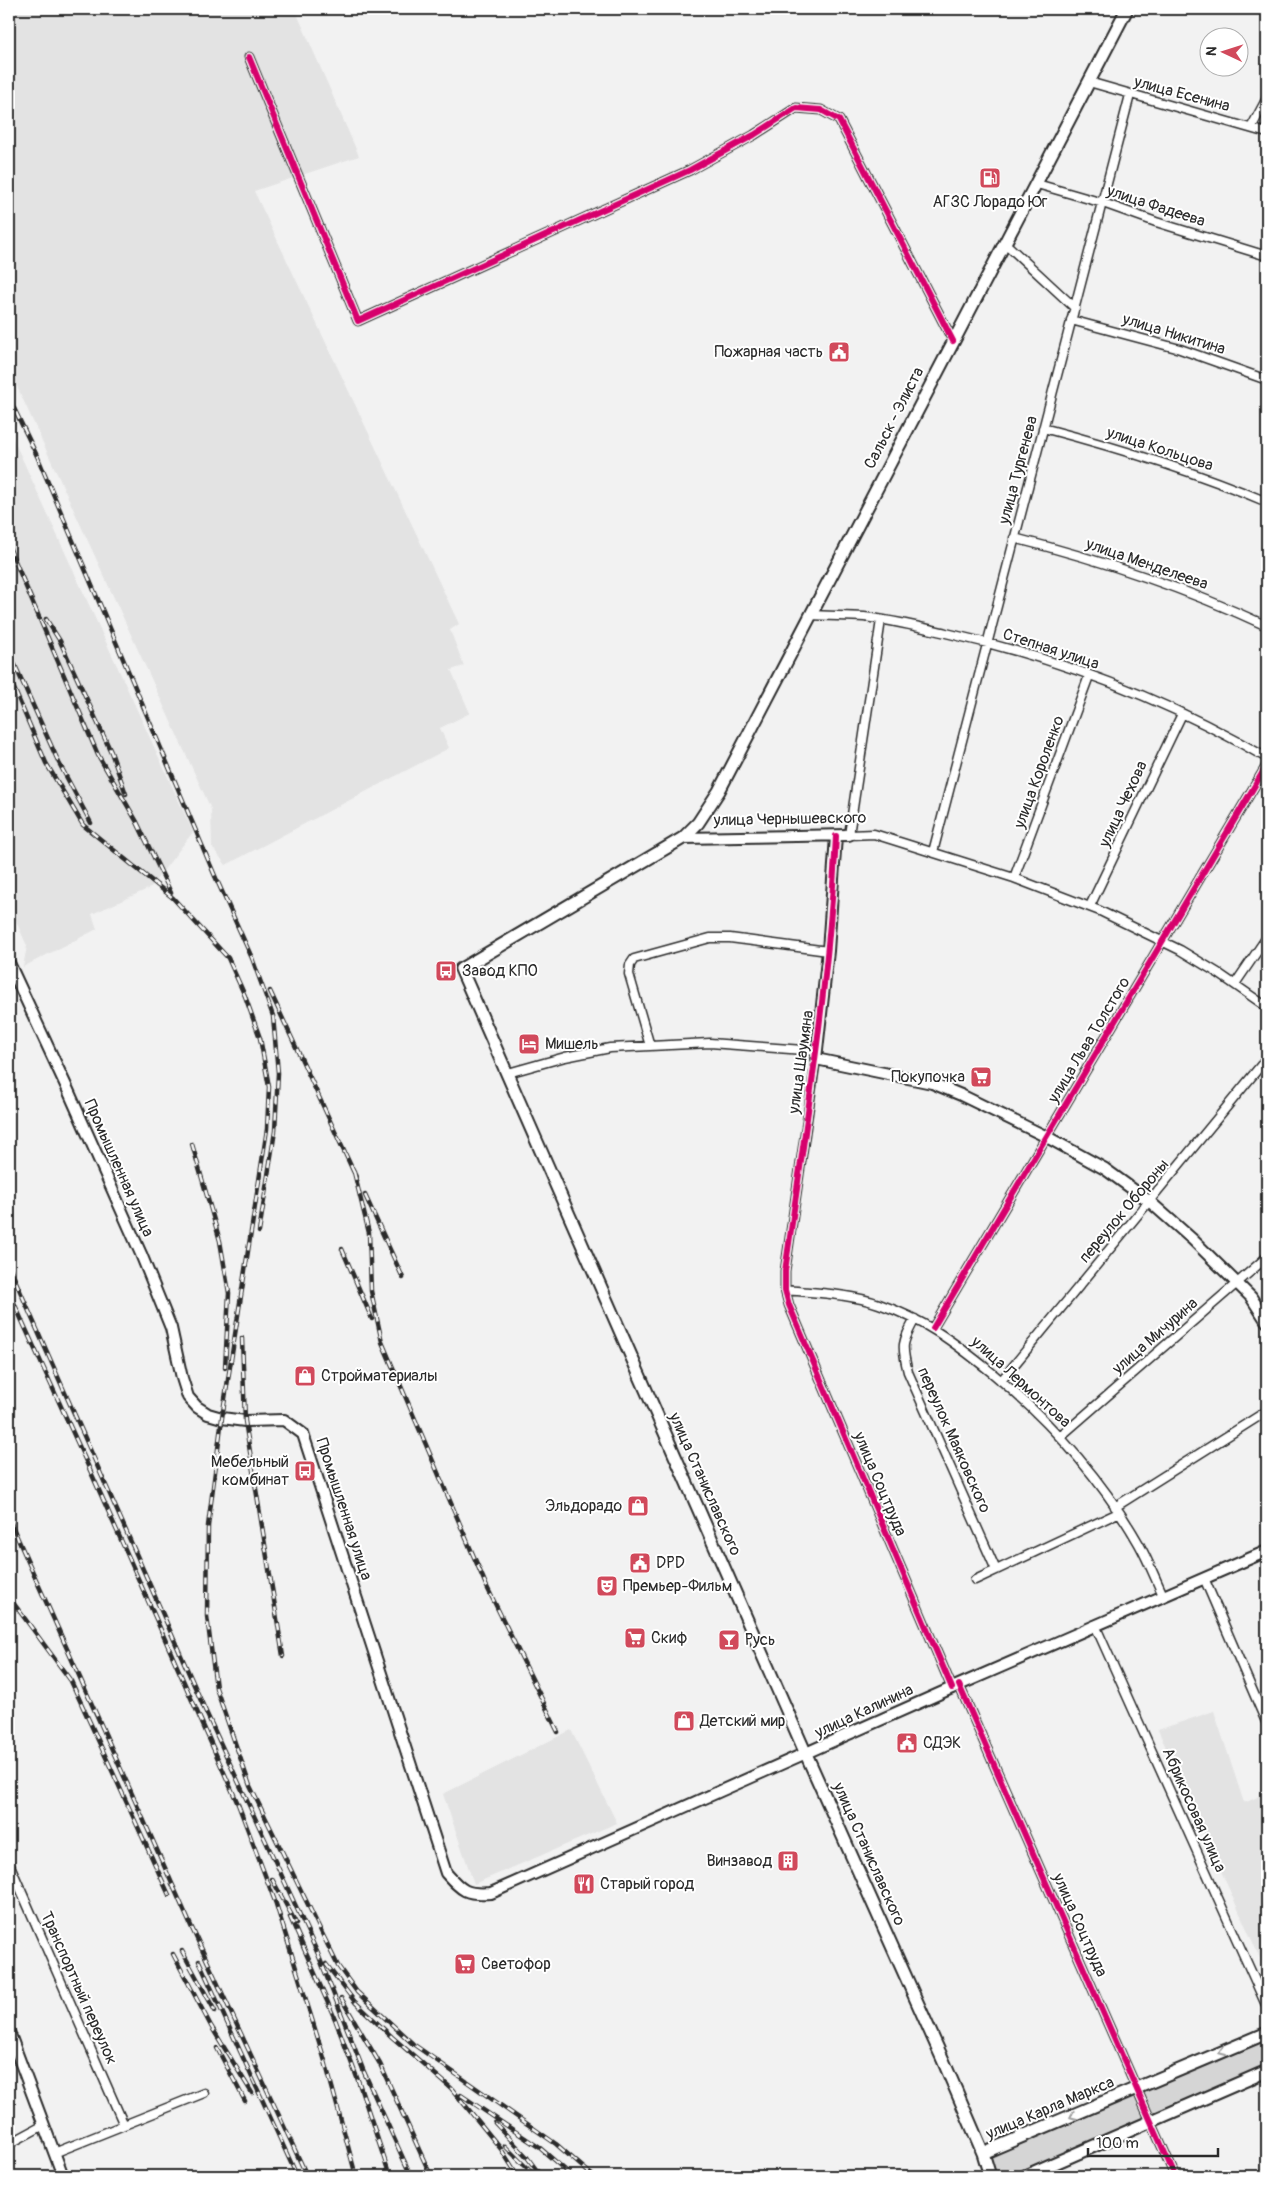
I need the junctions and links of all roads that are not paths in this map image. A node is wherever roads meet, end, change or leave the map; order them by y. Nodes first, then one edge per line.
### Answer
1 (1127, 9) edge
2 (249, 57) dead end
3 (1089, 82) junction
4 (1130, 95) junction
5 (1267, 98) edge
6 (1251, 128) junction
7 (1267, 133) edge
8 (1037, 184) junction
9 (1103, 203) junction
10 (1005, 243) junction
11 (1267, 256) edge
12 (1075, 308) junction
13 (1071, 320) junction
14 (953, 341) junction
15 (1267, 380) edge
16 (1043, 428) junction
17 (1267, 502) edge
18 (1014, 538) junction
19 (811, 615) junction
20 (881, 620) junction
21 (1267, 626) edge
22 (986, 643) junction
23 (1089, 676) junction
24 (1182, 714) junction
25 (1267, 758) edge
26 (1267, 765) edge
27 (848, 834) junction
28 (836, 836) junction
29 (683, 838) junction
30 (933, 852) junction
31 (1014, 878) junction
32 (1090, 906) junction
33 (1267, 937) edge
34 (1163, 941) junction
35 (828, 950) junction
36 (9, 963) edge
37 (461, 969) joint
38 (1235, 984) junction
39 (1267, 1006) edge
40 (650, 1046) junction
41 (817, 1055) junction
42 (1267, 1058) edge
43 (508, 1074) junction
44 (1047, 1137) junction
45 (1149, 1201) junction
46 (1267, 1257) edge
47 (1237, 1283) junction
48 (785, 1290) junction
49 (915, 1319) junction
50 (1267, 1322) edge
51 (933, 1328) junction
52 (1001, 1381) junction
53 (1267, 1411) edge
54 (1061, 1436) junction
55 (1116, 1510) junction
56 (1267, 1550) edge
57 (996, 1570) junction
58 (1204, 1578) junction
59 (975, 1580) dead end
60 (1163, 1595) junction
61 (1095, 1625) junction
62 (955, 1686) junction
63 (1267, 1724) edge
64 (806, 1754) junction
65 (9, 1863) edge
66 (472, 1895) joint
67 (1267, 2007) edge
68 (9, 2032) edge
69 (1267, 2032) edge
70 (13, 2055) edge
71 (1267, 2071) edge
72 (1137, 2089) junction
73 (204, 2093) dead end
74 (1151, 2121) junction
75 (44, 2125) junction
76 (124, 2125) junction
77 (9, 2144) edge
78 (54, 2153) junction
79 (983, 2153) junction
80 (63, 2176) edge
81 (990, 2176) edge
82 (1025, 2176) edge
83 (1175, 2176) edge

1 - 3 main road, Сальск - Элиста
2 - 14 street
3 - 4 street, улица Есенина
3 - 8 main road, Сальск - Элиста
4 - 6 street, улица Есенина
4 - 9 street, улица Тургенева
5 - 6 street
6 - 7 street, улица Есенина
8 - 9 street, улица Фадеева
8 - 10 main road, Сальск - Элиста
9 - 11 street, улица Фадеева
9 - 12 street, улица Тургенева
10 - 12 street
10 - 14 main road, Сальск - Элиста
12 - 13 street, улица Тургенева
13 - 15 street, улица Никитина
13 - 16 street, улица Тургенева
14 - 19 main road, Сальск - Элиста
16 - 17 street, улица Кольцова
16 - 18 street, улица Тургенева
18 - 21 street, улица Менделеева
18 - 22 street, улица Тургенева
19 - 20 street, Степная улица
19 - 29 main road, Сальск - Элиста
20 - 22 street, Степная улица
20 - 27 street
22 - 23 street, Степная улица
22 - 30 street, улица Тургенева
23 - 24 street, Степная улица
23 - 31 street, улица Короленко
24 - 25 street, Степная улица
24 - 32 street, улица Чехова
26 - 34 street, улица Льва Толстого
27 - 28 main road, улица Чернышевского
27 - 30 street, улица Чернышевского
28 - 29 main road, улица Чернышевского
28 - 35 main road, улица Шаумяна
29 - 37 main road, улица Чернышевского
30 - 31 street, улица Чернышевского
31 - 32 street, улица Чернышевского
32 - 34 street, улица Чернышевского
33 - 38 street
34 - 38 street, улица Чернышевского
34 - 44 street, улица Льва Толстого
35 - 40 street
35 - 41 main road, улица Шаумяна
36 - 66 main road, Промышленная улица
37 - 43 main road, улица Станиславского
38 - 39 street, улица Чернышевского
40 - 41 street
40 - 43 street
41 - 44 main road
41 - 48 street, улица Шаумяна
42 - 45 street, переулок Обороны
43 - 64 main road, улица Станиславского
44 - 45 main road
44 - 51 street, улица Льва Толстого
45 - 47 main road
45 - 52 street, переулок Обороны
46 - 47 street, улица Мичурина
47 - 50 main road
47 - 54 street, улица Мичурина
48 - 49 street, улица Лермонтова
48 - 62 street, улица Соцтруда
49 - 51 street, улица Лермонтова
49 - 57 street, переулок Маяковского
51 - 52 street, улица Лермонтова
52 - 54 street, улица Лермонтова
53 - 55 street
54 - 55 street, улица Лермонтова
55 - 57 street
55 - 60 street, улица Лермонтова
56 - 58 main road, улица Калинина
57 - 59 street
58 - 60 main road, улица Калинина
58 - 63 street
60 - 61 main road, улица Калинина
61 - 62 main road, улица Калинина
61 - 67 street, Абрикосовая улица
62 - 64 main road, улица Калинина
62 - 72 street, улица Соцтруда
64 - 66 main road, улица Калинина
64 - 79 main road, улица Станиславского
65 - 76 street, Транспортный переулок
68 - 70 main road
69 -> 72 main road, улица Карла Маркса
70 - 75 main road
71 - 74 main road
72 - 74 street, улица Соцтруда
72 -> 79 main road, улица Карла Маркса
73 - 76 street
74 - 82 main road
74 - 83 street, улица Соцтруда
75 - 77 street
75 - 78 main road
76 - 78 street
78 - 80 main road
79 - 81 main road, улица Станиславского

